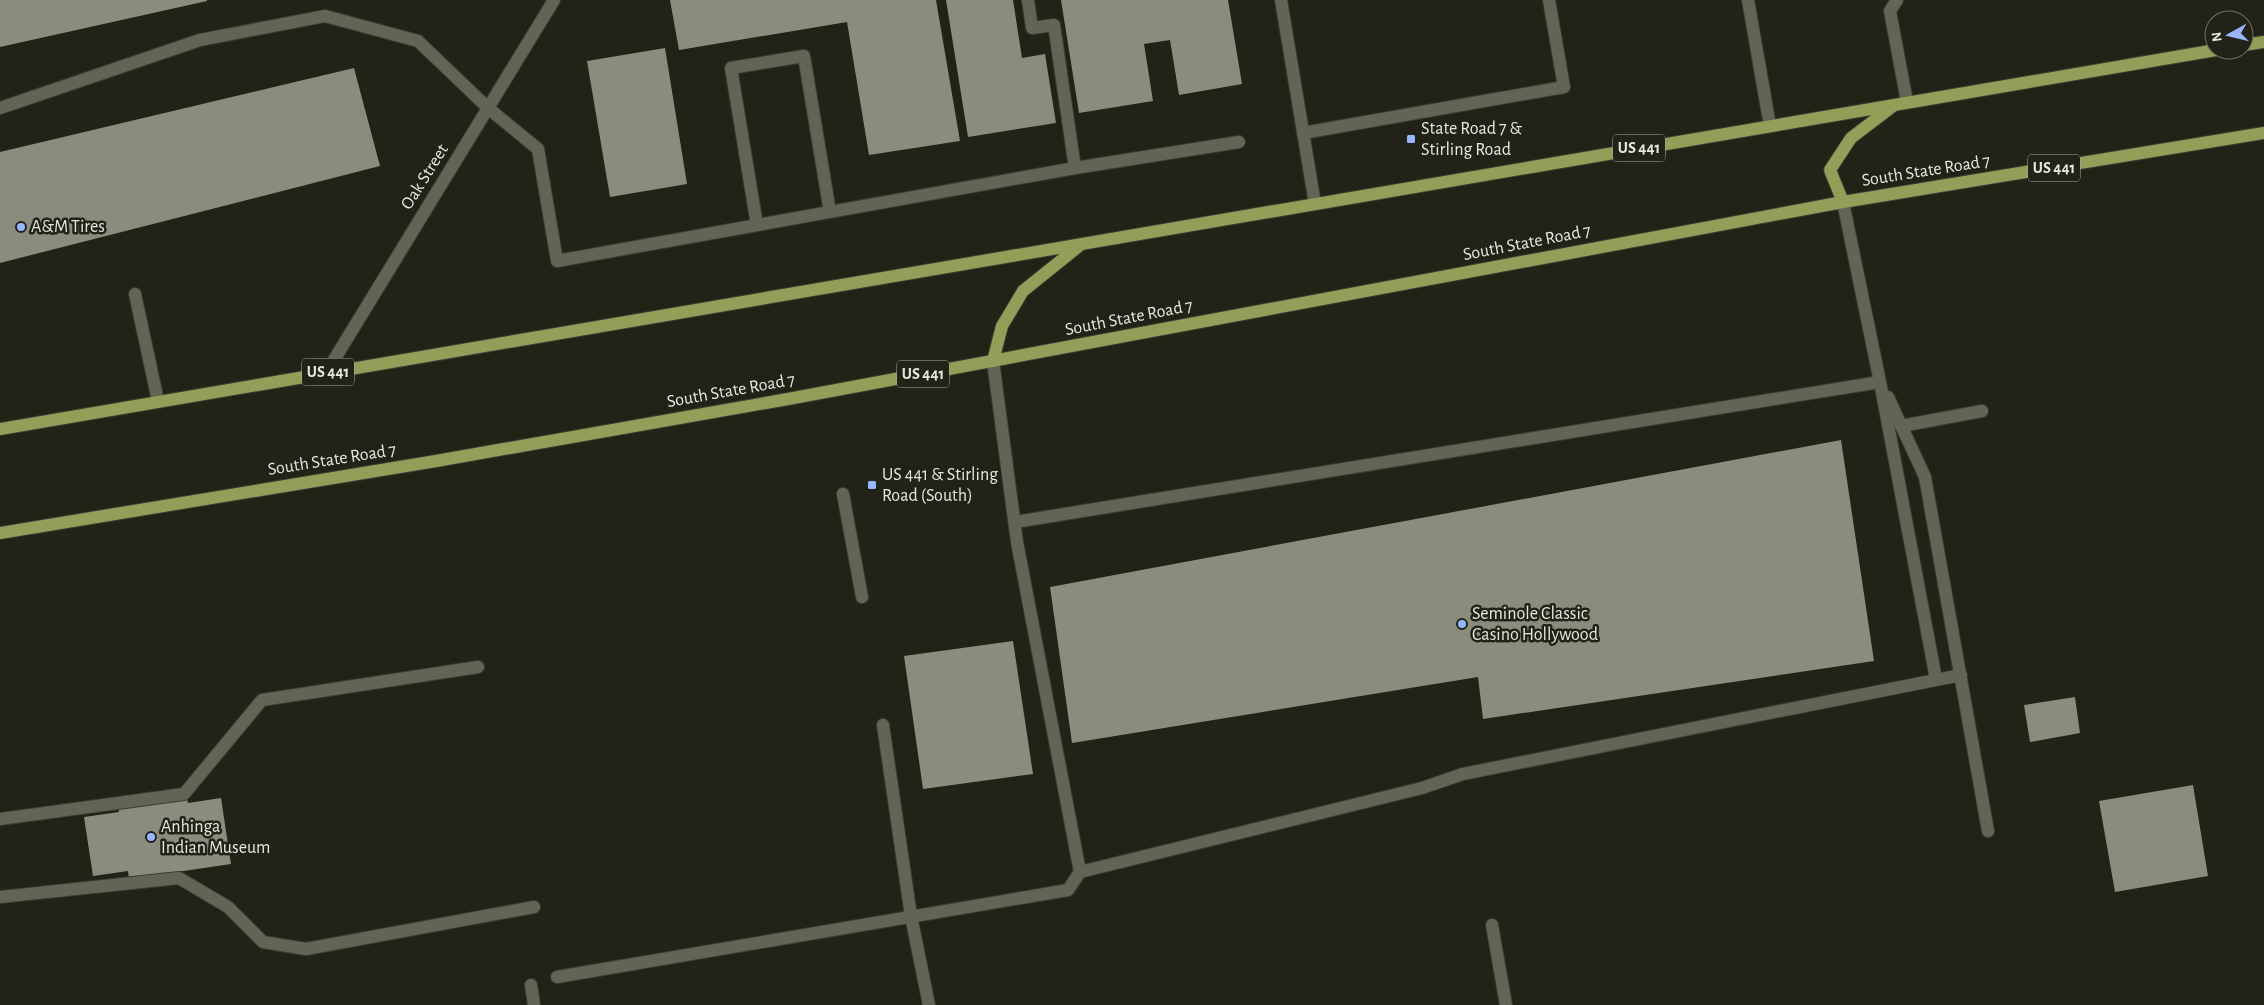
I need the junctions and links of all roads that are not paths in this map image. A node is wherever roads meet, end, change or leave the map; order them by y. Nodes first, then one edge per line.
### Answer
1 (554, 0) edge
2 (1028, 0) edge
3 (1281, 0) edge
4 (1549, 0) edge
5 (1748, 0) edge
6 (1897, 0) edge
7 (2204, 52) edge
8 (1901, 104) junction
9 (0, 108) edge
10 (488, 108) junction
11 (1770, 126) junction
12 (1303, 133) junction
13 (2264, 133) edge
14 (1239, 142) dead end
15 (1075, 168) junction
16 (1843, 202) junction
17 (1315, 204) junction
18 (830, 212) junction
19 (757, 225) junction
20 (1081, 244) junction
21 (135, 294) dead end
22 (994, 361) junction
23 (326, 373) junction
24 (1880, 382) junction
25 (158, 401) junction
26 (1982, 411) dead end
27 (1901, 426) junction
28 (0, 429) edge
29 (843, 494) dead end
30 (1015, 522) junction
31 (0, 533) edge
32 (862, 597) dead end
33 (478, 667) dead end
34 (1961, 676) junction
35 (1936, 679) junction
36 (883, 725) dead end
37 (0, 819) edge
38 (1988, 831) dead end
39 (1080, 872) junction
40 (0, 897) edge
41 (534, 907) dead end
42 (911, 916) junction
43 (1492, 925) dead end
44 (557, 977) dead end
45 (530, 985) dead end
46 (534, 1005) edge
47 (929, 1005) edge
48 (1506, 1005) edge

1 - 10 street, Oak Street
2 - 15 street
3 - 12 street
4 - 12 street
5 - 11 street
6 - 8 street
7 - 8 main road, US 441
8 - 11 main road, US 441
8 - 16 main road
9 - 10 street
10 - 19 street
10 - 23 street, Oak Street
11 - 17 main road, US 441
12 - 17 street
13 - 16 main road, South State Road 7 / US 441
14 - 15 street
15 - 18 street
16 - 22 main road, South State Road 7 / US 441
16 - 24 street
17 - 20 main road, US 441
18 - 19 street
18 - 19 street
20 - 22 main road
20 - 23 main road, US 441
21 - 25 street
22 - 30 street
22 - 31 main road, South State Road 7 / US 441
23 - 25 main road, US 441
24 - 27 street
24 - 30 street
24 - 35 street
25 - 28 main road, US 441
26 - 27 street
27 - 34 street
29 - 32 street
30 - 39 street
33 - 37 street
34 - 35 street
34 - 38 street
35 - 39 street
36 - 42 street
39 - 42 street
40 - 41 street
42 - 44 street
42 - 47 street
43 - 48 street
45 - 46 street

